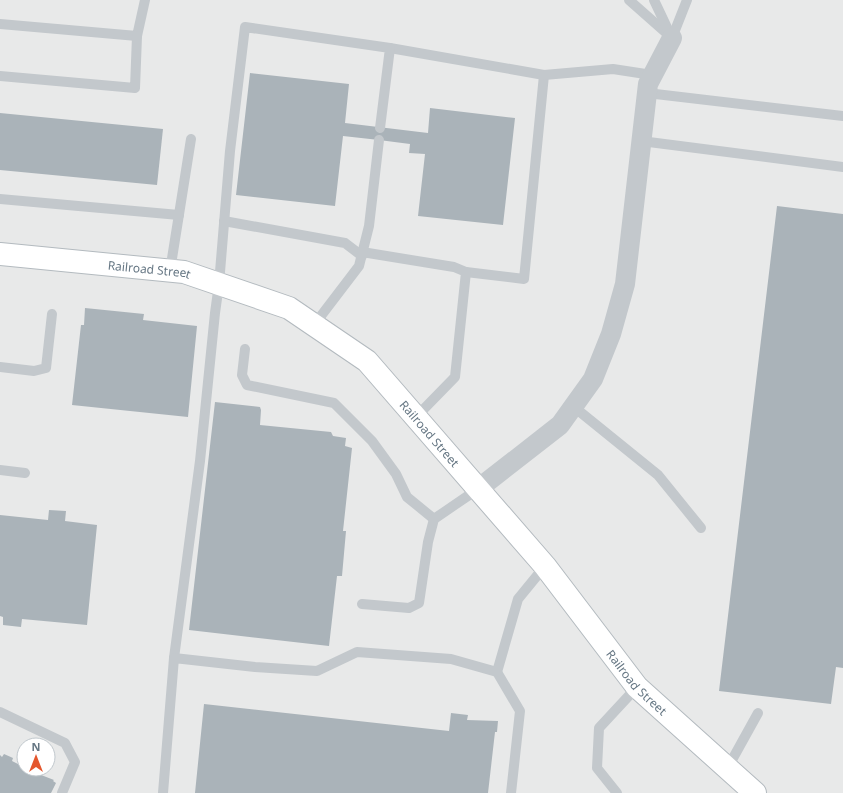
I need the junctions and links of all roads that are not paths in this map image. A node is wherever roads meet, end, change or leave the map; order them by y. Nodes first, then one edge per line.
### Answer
1 (145, 0) edge
2 (629, 0) edge
3 (654, 0) edge
4 (687, 0) edge
5 (0, 24) edge
6 (137, 36) junction
7 (672, 38) junction
8 (390, 48) junction
9 (544, 75) junction
10 (0, 76) edge
11 (650, 84) junction
12 (843, 116) edge
13 (380, 128) dead end
14 (191, 139) dead end
15 (379, 140) dead end
16 (641, 140) junction
17 (843, 167) edge
18 (0, 199) edge
19 (179, 215) junction
20 (224, 221) junction
21 (0, 254) edge
22 (362, 254) junction
23 (170, 271) junction
24 (466, 272) junction
25 (219, 284) junction
26 (52, 314) dead end
27 (314, 325) junction
28 (245, 348) dead end
29 (0, 367) edge
30 (574, 407) junction
31 (416, 417) junction
32 (0, 470) edge
33 (25, 473) dead end
34 (478, 489) junction
35 (434, 519) junction
36 (701, 528) dead end
37 (545, 566) junction
38 (362, 604) dead end
39 (174, 658) junction
40 (497, 672) junction
41 (637, 687) junction
42 (0, 712) edge
43 (758, 713) dead end
44 (727, 769) junction
45 (746, 790) edge
46 (62, 793) edge
47 (163, 793) edge
48 (511, 793) edge
49 (617, 793) edge

1 - 6 lane
2 - 7 lane
3 - 7 lane
4 - 7 lane
5 - 6 lane
6 - 10 lane
7 - 11 street
8 - 9 lane
8 - 13 lane
8 - 20 lane
9 - 11 lane
9 - 24 lane
11 - 12 lane
11 - 16 street
14 - 19 lane
15 - 22 lane
16 - 17 lane
16 - 30 street
18 - 19 lane
19 - 23 lane
20 - 22 lane
20 - 25 lane
21 - 23 street, Railroad Street
22 - 24 lane
22 - 27 lane
23 - 25 street, Railroad Street
24 - 31 lane
25 - 27 street, Railroad Street
25 - 39 lane
26 - 29 lane
27 - 31 street, Railroad Street
28 - 35 lane
30 - 34 street
30 - 36 lane
31 - 34 street, Railroad Street
32 - 33 lane
34 - 35 lane
34 - 37 street, Railroad Street
35 - 38 lane
37 - 40 lane
37 - 41 street, Railroad Street
39 - 40 lane
39 - 47 lane
40 - 48 lane
41 - 44 street, Railroad Street
41 - 49 lane
42 - 46 lane
43 - 44 lane
44 - 45 street, Railroad Street

